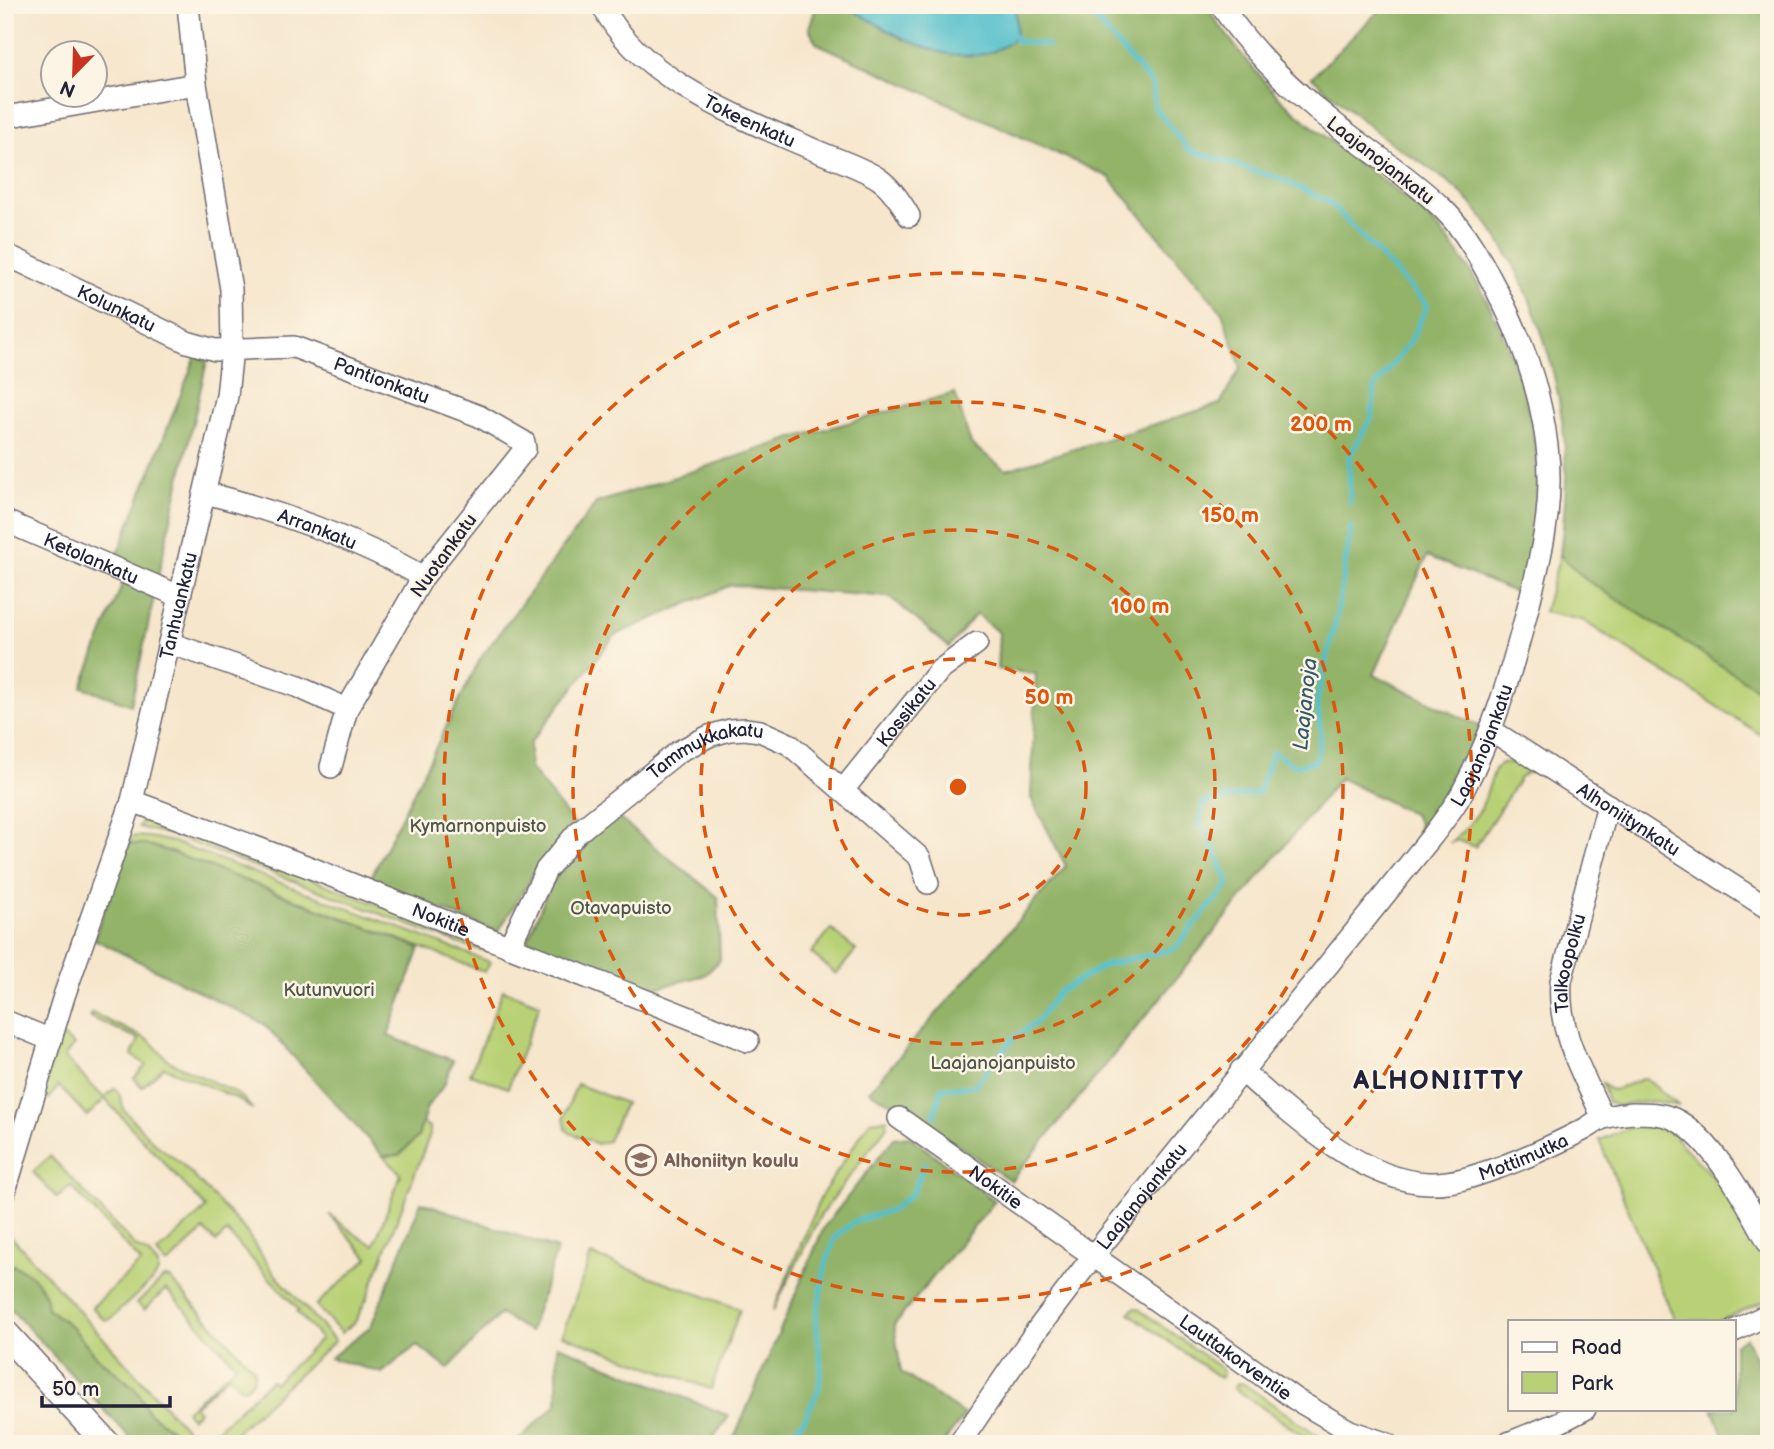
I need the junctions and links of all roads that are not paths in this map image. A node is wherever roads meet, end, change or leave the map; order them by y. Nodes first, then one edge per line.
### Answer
1 (188, 5) edge
2 (602, 5) edge
3 (1221, 5) edge
4 (196, 83) junction
5 (5, 117) edge
6 (909, 216) dead end
7 (5, 254) edge
8 (232, 349) junction
9 (524, 442) joint
10 (206, 493) junction
11 (5, 522) edge
12 (423, 577) junction
13 (179, 596) junction
14 (170, 643) junction
15 (977, 643) dead end
16 (346, 709) junction
17 (1491, 730) junction
18 (331, 767) dead end
19 (843, 790) junction
20 (132, 801) junction
21 (1608, 805) junction
22 (928, 883) dead end
23 (1769, 909) edge
24 (509, 947) junction
25 (5, 1021) edge
26 (51, 1040) junction
27 (748, 1041) dead end
28 (1241, 1070) junction
29 (899, 1118) dead end
30 (1603, 1118) junction
31 (5, 1191) edge
32 (1769, 1244) edge
33 (1093, 1256) junction
34 (1769, 1314) edge
35 (1736, 1330) edge
36 (5, 1333) edge
37 (1584, 1410) edge
38 (107, 1444) edge
39 (959, 1444) edge
40 (1388, 1444) edge
41 (1506, 1444) edge

1 - 4 street, Tanhuankatu
2 - 6 street, Tokeenkatu
3 - 17 street, Laajanojankatu
4 - 5 street
4 - 8 street, Tanhuankatu
7 - 8 street, Kolunkatu
8 - 9 street, Pantionkatu
8 - 10 street, Tanhuankatu
9 - 12 street, Nuotankatu
10 - 12 street, Arrankatu
10 - 13 street, Tanhuankatu
11 - 13 street, Ketolankatu
12 - 16 street, Nuotankatu
13 - 14 street, Tanhuankatu
14 - 16 street
14 - 20 street, Tanhuankatu
15 - 19 street, Kossikatu
16 - 18 street, Nuotankatu
17 - 21 street, Alhoniitynkatu
17 - 28 street, Laajanojankatu
19 - 22 street, Tammukkakatu
19 - 24 street, Tammukkakatu
20 - 24 street, Nokitie
20 - 26 street, Tanhuankatu
21 - 23 street, Alhoniitynkatu
21 - 30 street, Talkoopolku
24 - 27 street, Nokitie
25 - 26 street
26 - 31 street, Tanhuankatu
28 - 30 street, Mottimutka
28 - 33 street, Laajanojankatu
29 - 33 street, Nokitie
30 - 32 street, Mottimutka
33 - 39 street, Laajanojankatu
33 - 40 street, Lauttakorventie
34 - 35 street
36 - 38 main road
37 - 41 street

